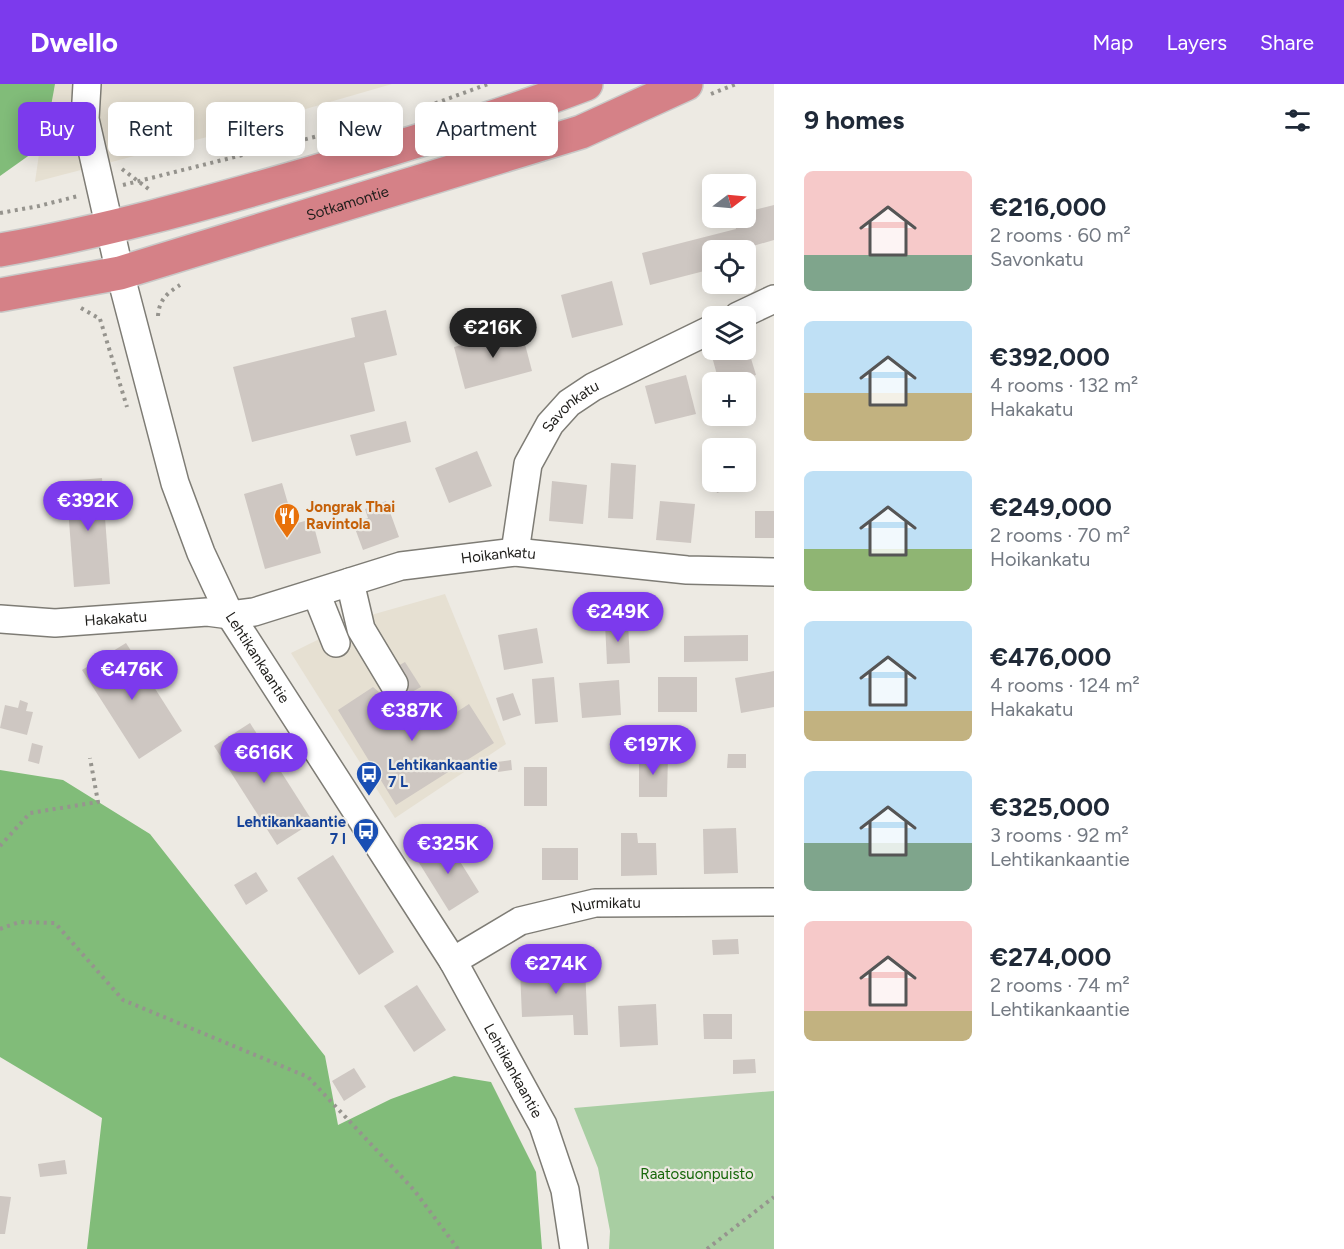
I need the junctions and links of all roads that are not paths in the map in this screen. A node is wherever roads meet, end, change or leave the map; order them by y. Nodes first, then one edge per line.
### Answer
1 (87, 84) edge
2 (586, 84) edge
3 (686, 84) edge
4 (110, 227) junction
5 (0, 250) edge
6 (120, 273) junction
7 (0, 295) edge
8 (774, 299) edge
9 (756, 308) edge
10 (702, 334) edge
11 (515, 552) junction
12 (774, 572) edge
13 (350, 582) junction
14 (316, 593) junction
15 (230, 615) junction
16 (0, 619) edge
17 (336, 643) dead end
18 (394, 684) dead end
19 (774, 902) edge
20 (453, 961) junction
21 (574, 1249) edge

1 - 4 street, Lehtikankaantie
2 - 4 highway
3 - 6 highway, Sotkamontie
4 - 5 highway
4 - 6 street, Lehtikankaantie
6 - 7 highway, Sotkamontie
6 - 15 street, Lehtikankaantie
8 - 9 street
10 - 11 street, Savonkatu
11 - 12 street, Hoikankatu
11 - 13 street, Hoikankatu
13 - 14 street, Hoikankatu
13 - 18 street
14 - 15 street, Hoikankatu
14 - 17 street
15 - 16 street, Hakakatu
15 - 20 street, Lehtikankaantie
19 - 20 street, Nurmikatu
20 - 21 street, Lehtikankaantie

